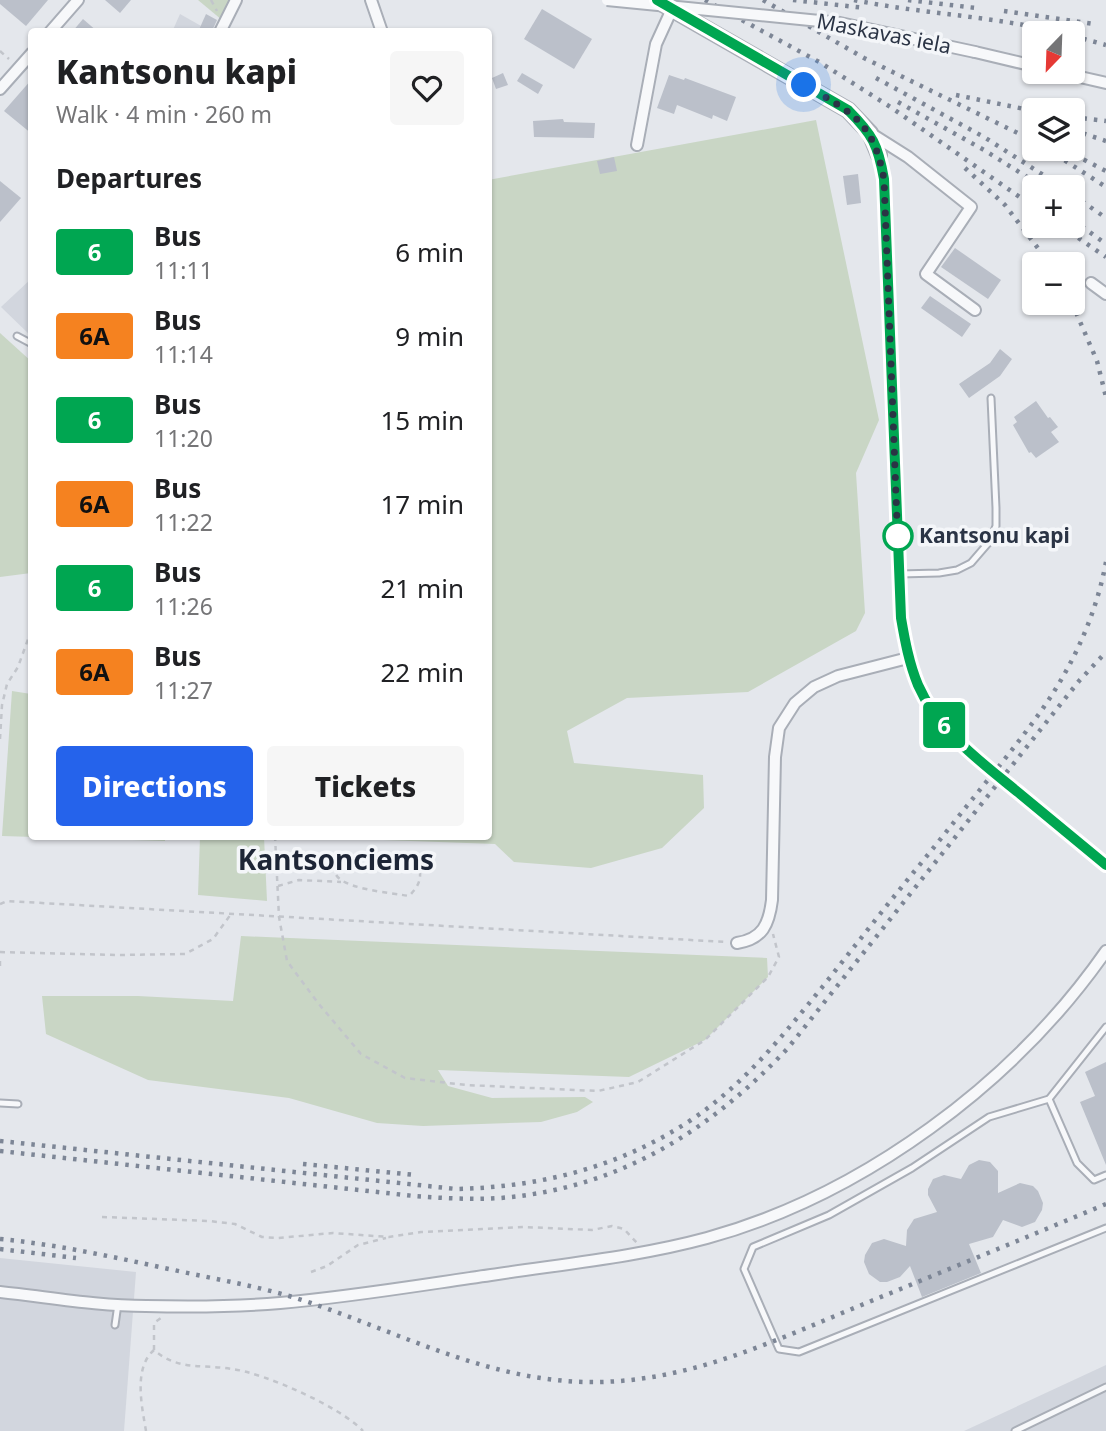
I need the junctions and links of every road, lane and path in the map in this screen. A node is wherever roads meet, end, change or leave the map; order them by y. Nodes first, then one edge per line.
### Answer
1 (78, 0) edge
2 (236, 0) edge
3 (371, 0) edge
4 (607, 0) edge
5 (657, 0) edge
6 (672, 9) junction
7 (54, 28) edge
8 (222, 28) edge
9 (381, 28) edge
10 (0, 51) edge
11 (28, 58) edge
12 (9, 59) dead end
13 (1022, 63) edge
14 (1085, 78) edge
15 (1106, 83) edge
16 (0, 89) edge
17 (870, 133) junction
18 (637, 145) dead end
19 (880, 155) joint
20 (1091, 283) dead end
21 (1106, 294) edge
22 (975, 310) dead end
23 (17, 335) dead end
24 (28, 342) edge
25 (991, 398) dead end
26 (899, 574) junction
27 (28, 639) edge
28 (908, 658) junction
29 (0, 739) edge
30 (275, 840) edge
31 (1106, 864) edge
32 (341, 882) junction
33 (278, 886) junction
34 (0, 904) edge
35 (231, 914) junction
36 (279, 917) junction
37 (769, 920) junction
38 (737, 943) joint
39 (1106, 951) edge
40 (0, 952) edge
41 (0, 961) edge
42 (0, 969) edge
43 (1106, 1027) edge
44 (1049, 1099) junction
45 (0, 1102) edge
46 (18, 1104) dead end
47 (1106, 1175) edge
48 (102, 1217) dead end
49 (1106, 1228) edge
50 (389, 1237) junction
51 (642, 1251) junction
52 (311, 1272) dead end
53 (0, 1292) edge
54 (118, 1304) junction
55 (177, 1306) junction
56 (115, 1325) dead end
57 (154, 1350) junction
58 (1106, 1387) edge
59 (146, 1431) edge
60 (363, 1431) edge
61 (1015, 1431) edge

1 - 7 street
2 - 8 street
3 - 9 street
4 - 13 street, Maskavas iela, bridge
5 - 6 street
6 - 17 street
6 - 18 street
10 - 12 path
11 - 16 street
14 - 15 street
17 - 19 street
17 - 22 street
19 - 26 street
20 - 21 street
23 - 24 lane
25 - 26 lane
26 - 28 street
27 - 29 path
28 - 31 street
28 - 37 street
30 - 33 path
32 - 32 path
32 - 33 path
33 - 36 path
34 - 35 path
35 - 36 path
35 - 40 path
36 - 37 path
36 - 38 path
37 - 38 street
39 - 51 street
41 - 42 path
43 - 44 lane
44 - 47 lane
44 - 49 lane
45 - 46 lane
48 - 50 path
50 - 51 path
50 - 52 path
51 - 55 street
53 - 54 street
54 - 55 street
54 - 56 lane
55 - 57 path
57 - 59 path
57 - 60 path
58 - 61 lane

